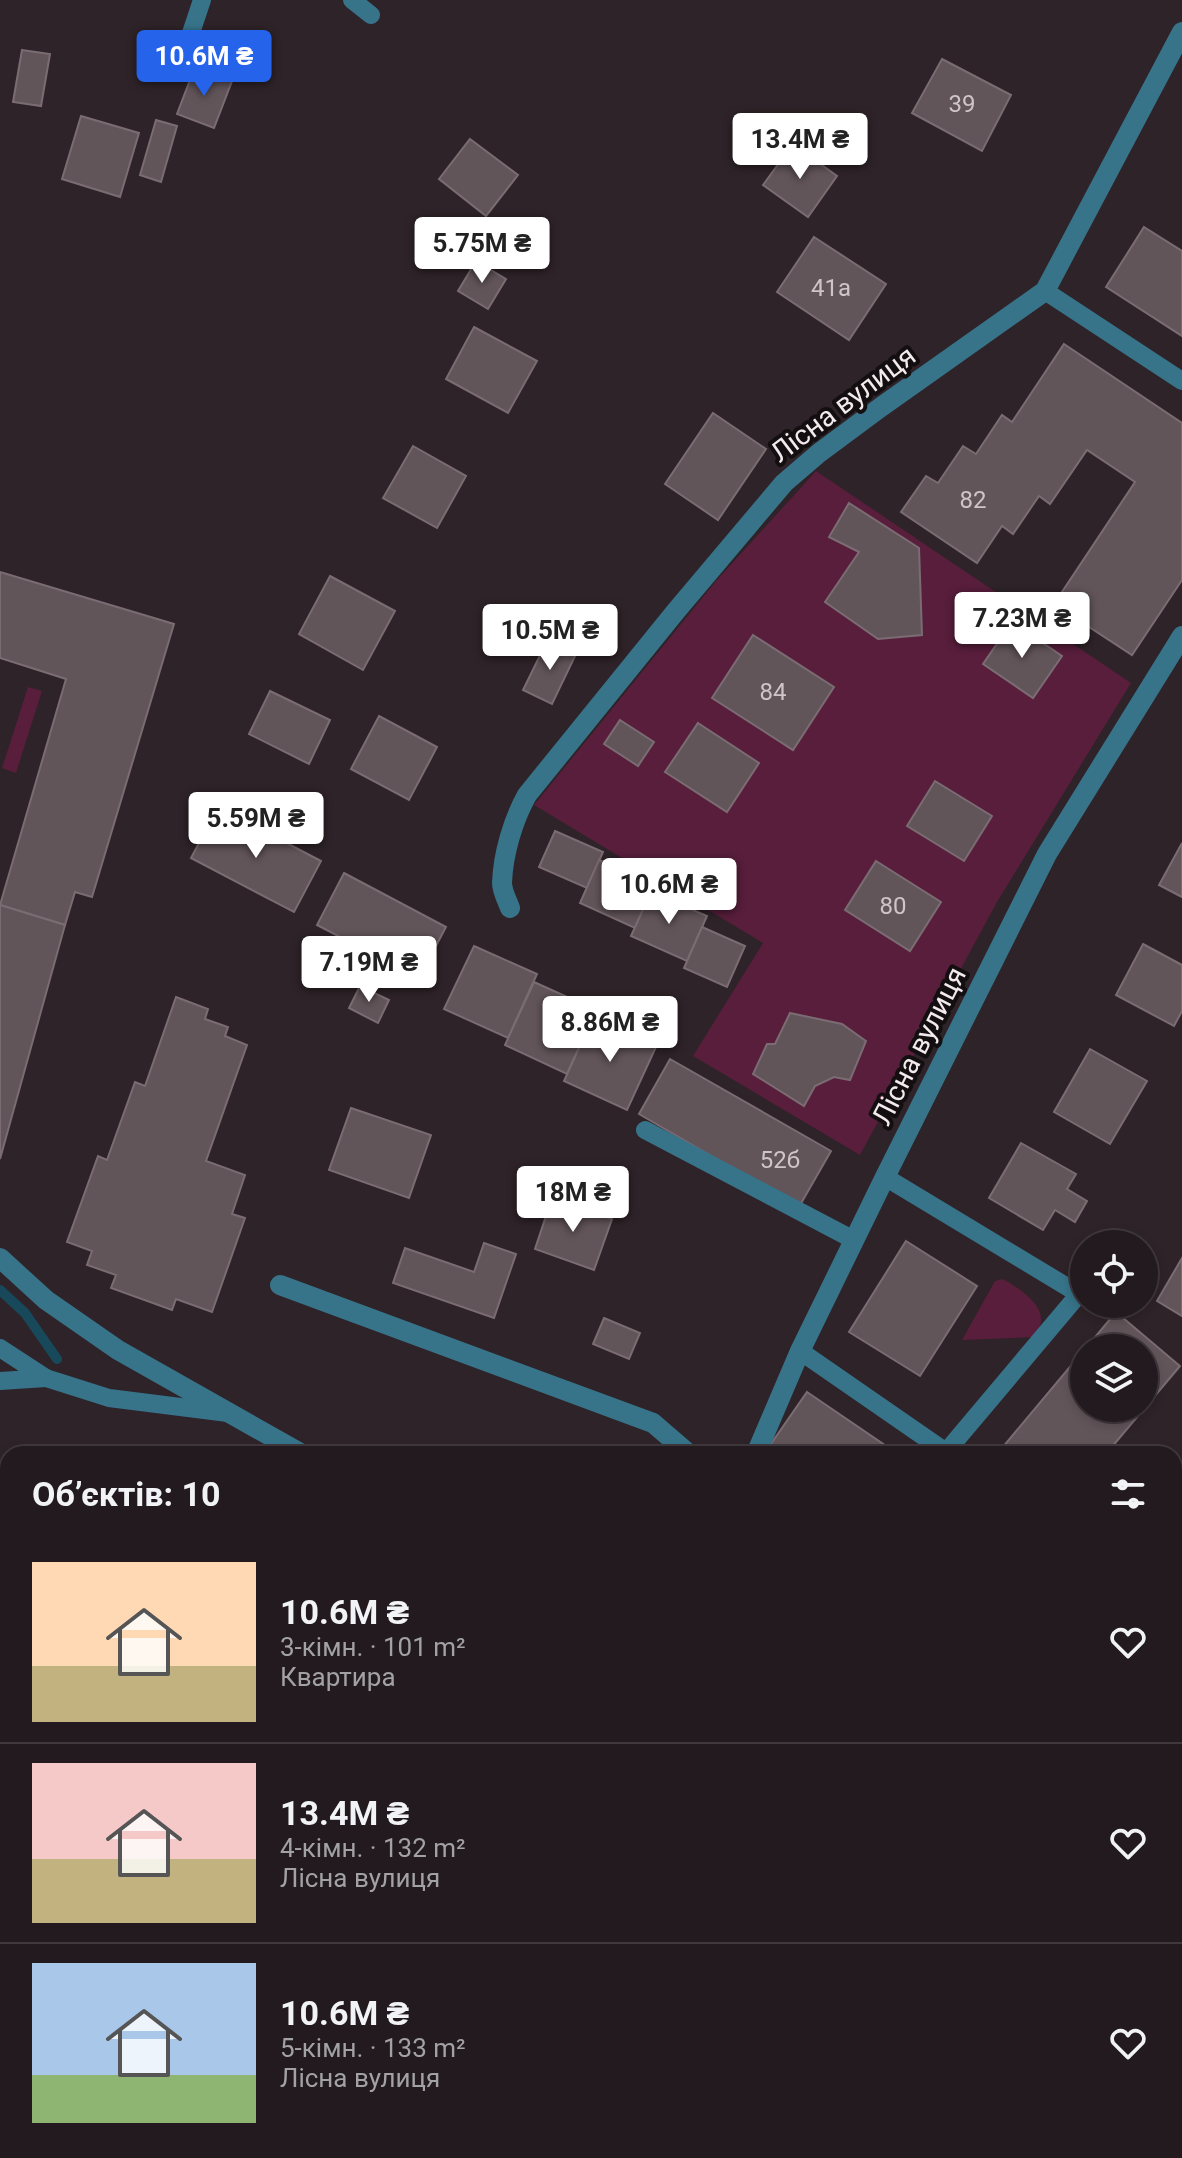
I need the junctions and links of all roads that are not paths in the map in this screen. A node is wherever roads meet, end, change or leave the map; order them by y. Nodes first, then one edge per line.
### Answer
1 (202, 0) edge
2 (352, 0) edge
3 (371, 15) dead end
4 (1182, 32) edge
5 (191, 33) dead end
6 (1045, 291) junction
7 (1182, 381) edge
8 (1182, 636) edge
9 (510, 908) dead end
10 (645, 1130) dead end
11 (885, 1177) junction
12 (854, 1240) junction
13 (0, 1258) edge
14 (280, 1285) dead end
15 (0, 1348) edge
16 (800, 1351) junction
17 (46, 1378) junction
18 (0, 1381) edge
19 (229, 1413) junction
20 (272, 1446) edge
21 (288, 1446) edge
22 (680, 1446) edge
23 (759, 1446) edge
24 (937, 1446) edge
25 (951, 1446) edge

1 - 5 lane
2 - 3 lane
4 - 6 street, Лісна вулиця
6 - 7 lane
6 - 9 street, Лісна вулиця
8 - 11 street, Лісна вулиця
10 - 12 lane
11 - 12 street, Лісна вулиця
11 - 25 lane
12 - 16 street, Лісна вулиця
13 - 19 street
14 - 22 street
15 - 17 lane
16 - 23 street, Лісна вулиця
16 - 24 lane
17 - 18 lane
17 - 19 lane
19 - 20 lane
19 - 21 street

